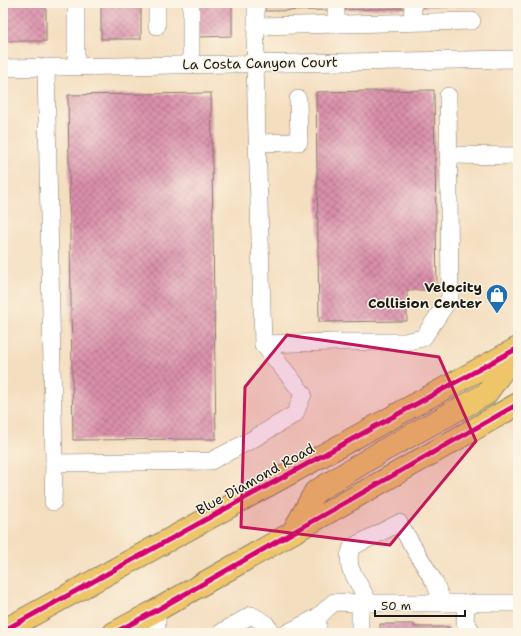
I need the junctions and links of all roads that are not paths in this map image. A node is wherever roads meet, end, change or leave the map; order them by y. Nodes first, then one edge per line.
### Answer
1 (76, 3) edge
2 (157, 3) edge
3 (191, 3) edge
4 (256, 3) edge
5 (336, 3) edge
6 (413, 3) edge
7 (472, 21) dead end
8 (412, 22) junction
9 (336, 24) junction
10 (157, 26) dead end
11 (256, 26) junction
12 (518, 59) edge
13 (191, 64) junction
14 (255, 64) junction
15 (76, 66) junction
16 (46, 67) junction
17 (3, 68) edge
18 (448, 96) dead end
19 (298, 99) dead end
20 (258, 143) junction
21 (448, 155) junction
22 (518, 156) edge
23 (263, 344) junction
24 (518, 349) edge
25 (518, 404) edge
26 (54, 463) junction
27 (53, 502) dead end
28 (293, 532) junction
29 (365, 603) junction
30 (443, 603) junction
31 (466, 603) junction
32 (518, 603) edge
33 (157, 610) junction
34 (318, 625) edge
35 (3, 631) edge
36 (273, 632) edge
37 (114, 633) edge
38 (157, 633) edge
39 (222, 633) edge
40 (360, 633) edge
41 (471, 633) edge

1 - 15 street
2 - 10 street
3 - 13 street
4 - 11 street
5 - 9 street
6 - 8 street
7 - 8 street
8 - 9 street
9 - 11 street
11 - 14 street
12 - 14 street, La Costa Canyon Court
13 - 14 street, La Costa Canyon Court
13 - 15 street, La Costa Canyon Court
14 - 20 street
15 - 16 street, La Costa Canyon Court
16 - 17 street, La Costa Canyon Court
16 - 26 street
18 - 21 street
19 - 20 street
20 - 23 street
21 - 22 street
21 - 23 street
23 - 26 street
24 - 28 highway
24 - 35 highway, Blue Diamond Road
25 - 28 highway
26 - 27 street
28 - 33 highway
29 - 30 street
29 - 30 street
29 - 34 street
29 - 40 street
30 - 31 street
31 - 32 street
31 - 41 street
33 - 37 highway
33 - 38 street
34 - 36 street
36 - 39 street

